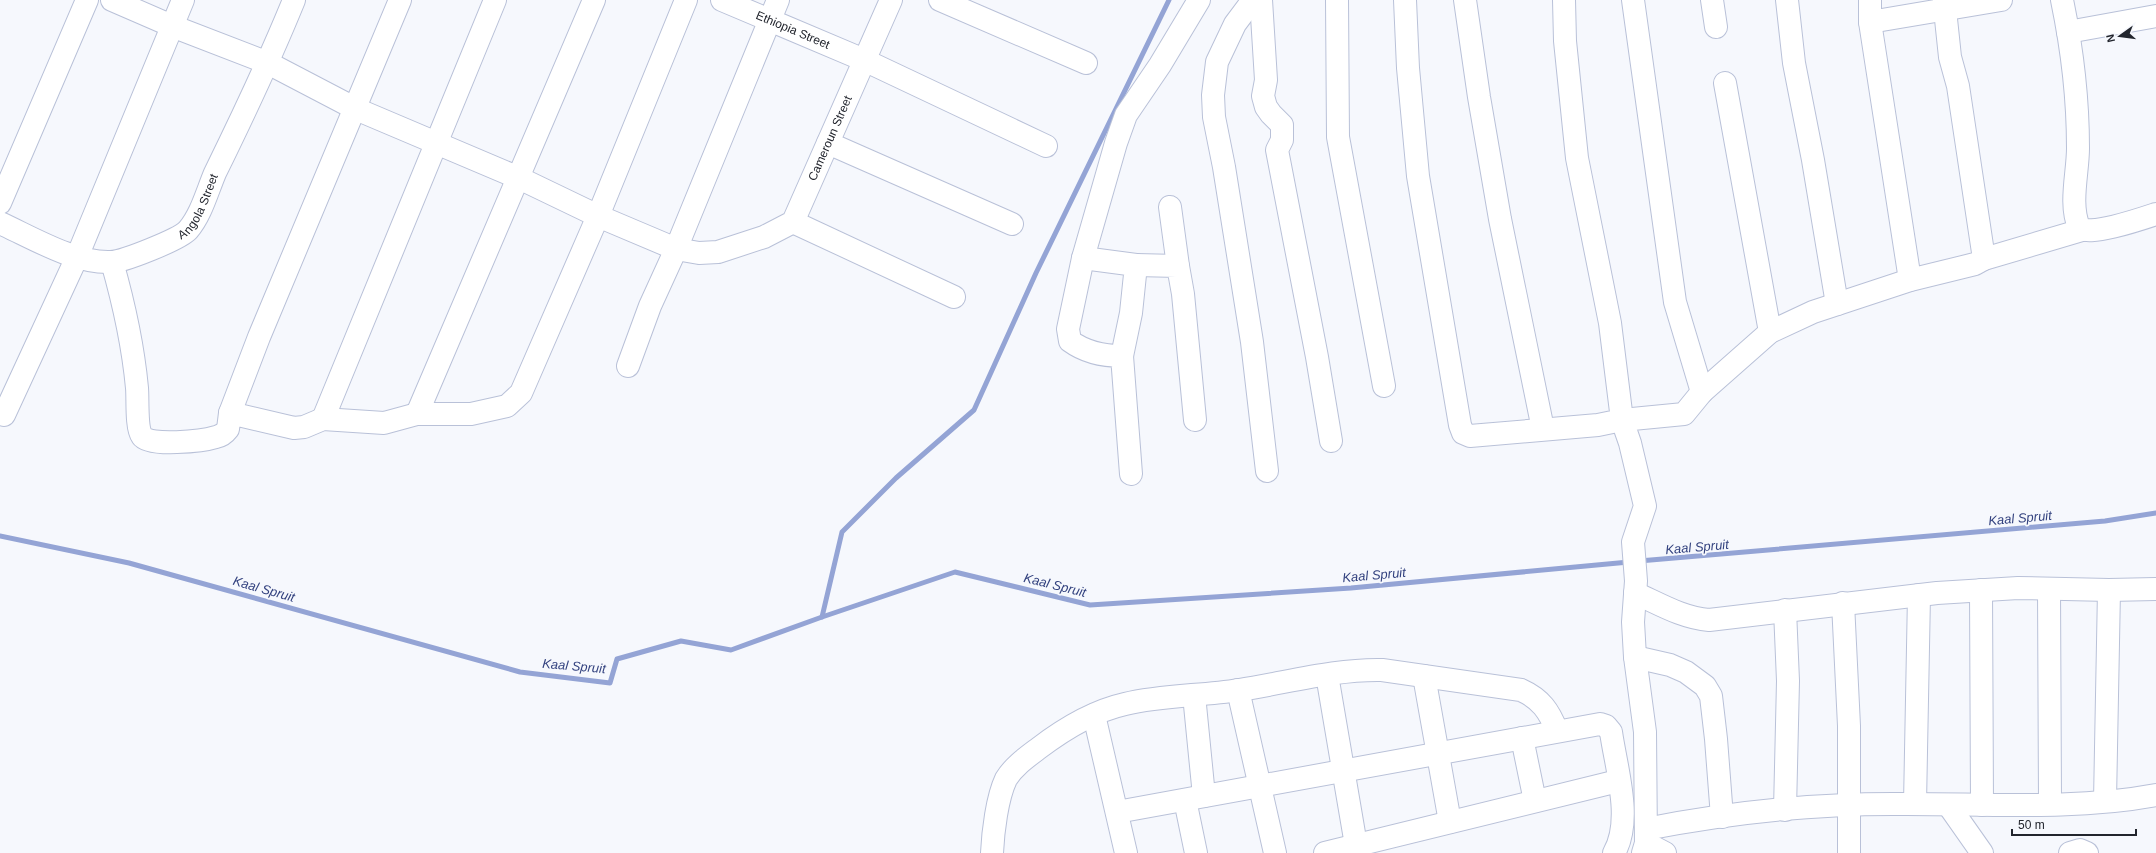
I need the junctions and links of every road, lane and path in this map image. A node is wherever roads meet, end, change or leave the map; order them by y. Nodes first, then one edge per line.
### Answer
1 (86, 0) edge
2 (112, 0) edge
3 (184, 0) edge
4 (294, 0) edge
5 (400, 0) edge
6 (495, 0) edge
7 (594, 0) edge
8 (686, 0) edge
9 (722, 0) edge
10 (778, 0) edge
11 (890, 0) edge
12 (940, 0) edge
13 (1199, 0) edge
14 (1253, 0) edge
15 (1261, 0) edge
16 (1337, 0) edge
17 (1405, 0) edge
18 (1465, 0) edge
19 (1564, 0) edge
20 (1633, 0) edge
21 (1712, 0) edge
22 (1787, 0) edge
23 (1870, 0) edge
24 (2001, 0) edge
25 (2062, 0) edge
26 (1944, 5) edge
27 (2156, 16) edge
28 (769, 20) junction
29 (1870, 22) junction
30 (172, 26) junction
31 (1716, 27) dead end
32 (2068, 32) junction
33 (864, 60) junction
34 (268, 63) junction
35 (1086, 63) dead end
36 (1725, 83) dead end
37 (356, 109) junction
38 (436, 142) junction
39 (828, 143) junction
40 (1046, 146) dead end
41 (519, 178) junction
42 (0, 203) edge
43 (1170, 207) dead end
44 (2156, 214) edge
45 (598, 216) junction
46 (793, 222) junction
47 (0, 223) edge
48 (1012, 224) dead end
49 (2082, 230) junction
50 (676, 249) junction
51 (77, 257) junction
52 (1083, 258) junction
53 (1984, 259) junction
54 (112, 262) junction
55 (1136, 265) junction
56 (1178, 266) junction
57 (1910, 280) junction
58 (954, 297) dead end
59 (1837, 304) junction
60 (1770, 332) junction
61 (1122, 356) junction
62 (628, 366) dead end
63 (1384, 386) dead end
64 (1702, 392) junction
65 (230, 413) junction
66 (417, 414) junction
67 (4, 415) dead end
68 (323, 420) junction
69 (1195, 420) dead end
70 (1622, 420) junction
71 (1543, 429) junction
72 (1331, 441) dead end
73 (1267, 471) dead end
74 (1131, 474) dead end
75 (1635, 587) junction
76 (2156, 588) edge
77 (2049, 589) junction
78 (1980, 590) junction
79 (2109, 590) junction
80 (1920, 595) junction
81 (1843, 603) junction
82 (1785, 610) junction
83 (1635, 657) junction
84 (1327, 675) junction
85 (1424, 676) junction
86 (1238, 690) junction
87 (1194, 695) junction
88 (1094, 715) junction
89 (1557, 731) junction
90 (1522, 738) junction
91 (1437, 754) junction
92 (1344, 771) junction
93 (1618, 781) junction
94 (1260, 786) junction
95 (2156, 795) edge
96 (1194, 798) junction
97 (1535, 801) junction
98 (2105, 801) junction
99 (1915, 804) junction
100 (2050, 804) junction
101 (1848, 805) junction
102 (1982, 805) junction
103 (1949, 806) junction
104 (1785, 810) junction
105 (1117, 812) junction
106 (1722, 817) junction
107 (1450, 822) junction
108 (1645, 842) edge
109 (1356, 845) junction
110 (992, 853) edge
111 (1126, 853) edge
112 (1196, 853) edge
113 (1275, 853) edge
114 (1325, 853) edge
115 (1614, 853) edge
116 (1665, 853) edge
117 (1849, 853) edge
118 (1982, 853) edge
119 (2070, 853) edge
120 (2087, 853) edge

1 - 42 street
2 - 30 street
3 - 30 street
4 - 34 street, Angola Street
5 - 37 street
6 - 38 street
7 - 41 street
8 - 45 street
9 - 28 street, Ethiopia Street
10 - 28 street
11 - 33 street, Cameroun Street
12 - 35 street
13 - 52 street
14 - 73 street
15 - 72 street
16 - 63 street
17 - 71 street
18 - 71 street
19 - 70 street
20 - 64 street
21 - 31 street
22 - 59 street
23 - 29 street
24 - 26 street
25 - 32 street
26 - 29 street
26 - 53 street
27 - 32 street
28 - 33 street, Ethiopia Street
28 - 50 street
29 - 57 street
30 - 34 street
30 - 51 street
32 - 49 street
33 - 39 street, Cameroun Street
33 - 40 street, Ethiopia Street
34 - 37 street
34 - 54 street, Angola Street
36 - 60 street
37 - 38 street
37 - 65 street
38 - 41 street
38 - 68 street
39 - 46 street, Cameroun Street
39 - 48 street
41 - 45 street
41 - 66 street
43 - 56 street
44 - 49 street
45 - 50 street
45 - 66 street
46 - 50 street
46 - 58 street
47 - 51 street, Angola Street
49 - 53 street
50 - 62 street
51 - 54 street, Angola Street
51 - 67 street
52 - 55 street
52 - 61 street
53 - 57 street
54 - 65 street
55 - 56 street
55 - 61 street
56 - 69 street
57 - 59 street
59 - 60 street
60 - 64 street
61 - 74 street
64 - 70 street
65 - 68 street
66 - 68 street
70 - 71 street
70 - 75 street
75 - 82 street
75 - 83 street
76 - 79 street
77 - 78 street
77 - 79 street
77 - 100 street
78 - 80 street
78 - 102 street
79 - 98 street
80 - 81 street
80 - 99 street
81 - 82 street
81 - 101 street
82 - 104 street
83 - 106 street
83 - 108 street
84 - 85 street
84 - 86 street
84 - 92 street
85 - 89 street
85 - 91 street
86 - 87 street
86 - 94 street
87 - 88 street
87 - 96 street
88 - 105 street
88 - 110 street
89 - 90 street
89 - 93 street
90 - 91 street
90 - 97 street
91 - 92 street
91 - 107 street
92 - 94 street
92 - 109 street
93 - 97 street
93 - 115 street
94 - 96 street
94 - 113 street
95 - 98 street
96 - 105 street
96 - 112 street
97 - 107 street
98 - 100 street
99 - 101 street
99 - 103 street
100 - 102 street
101 - 104 street
101 - 117 street
102 - 103 street
103 - 118 street
104 - 106 street
105 - 111 street
106 - 108 street
107 - 109 street
108 - 116 street
109 - 114 street
119 - 120 street

